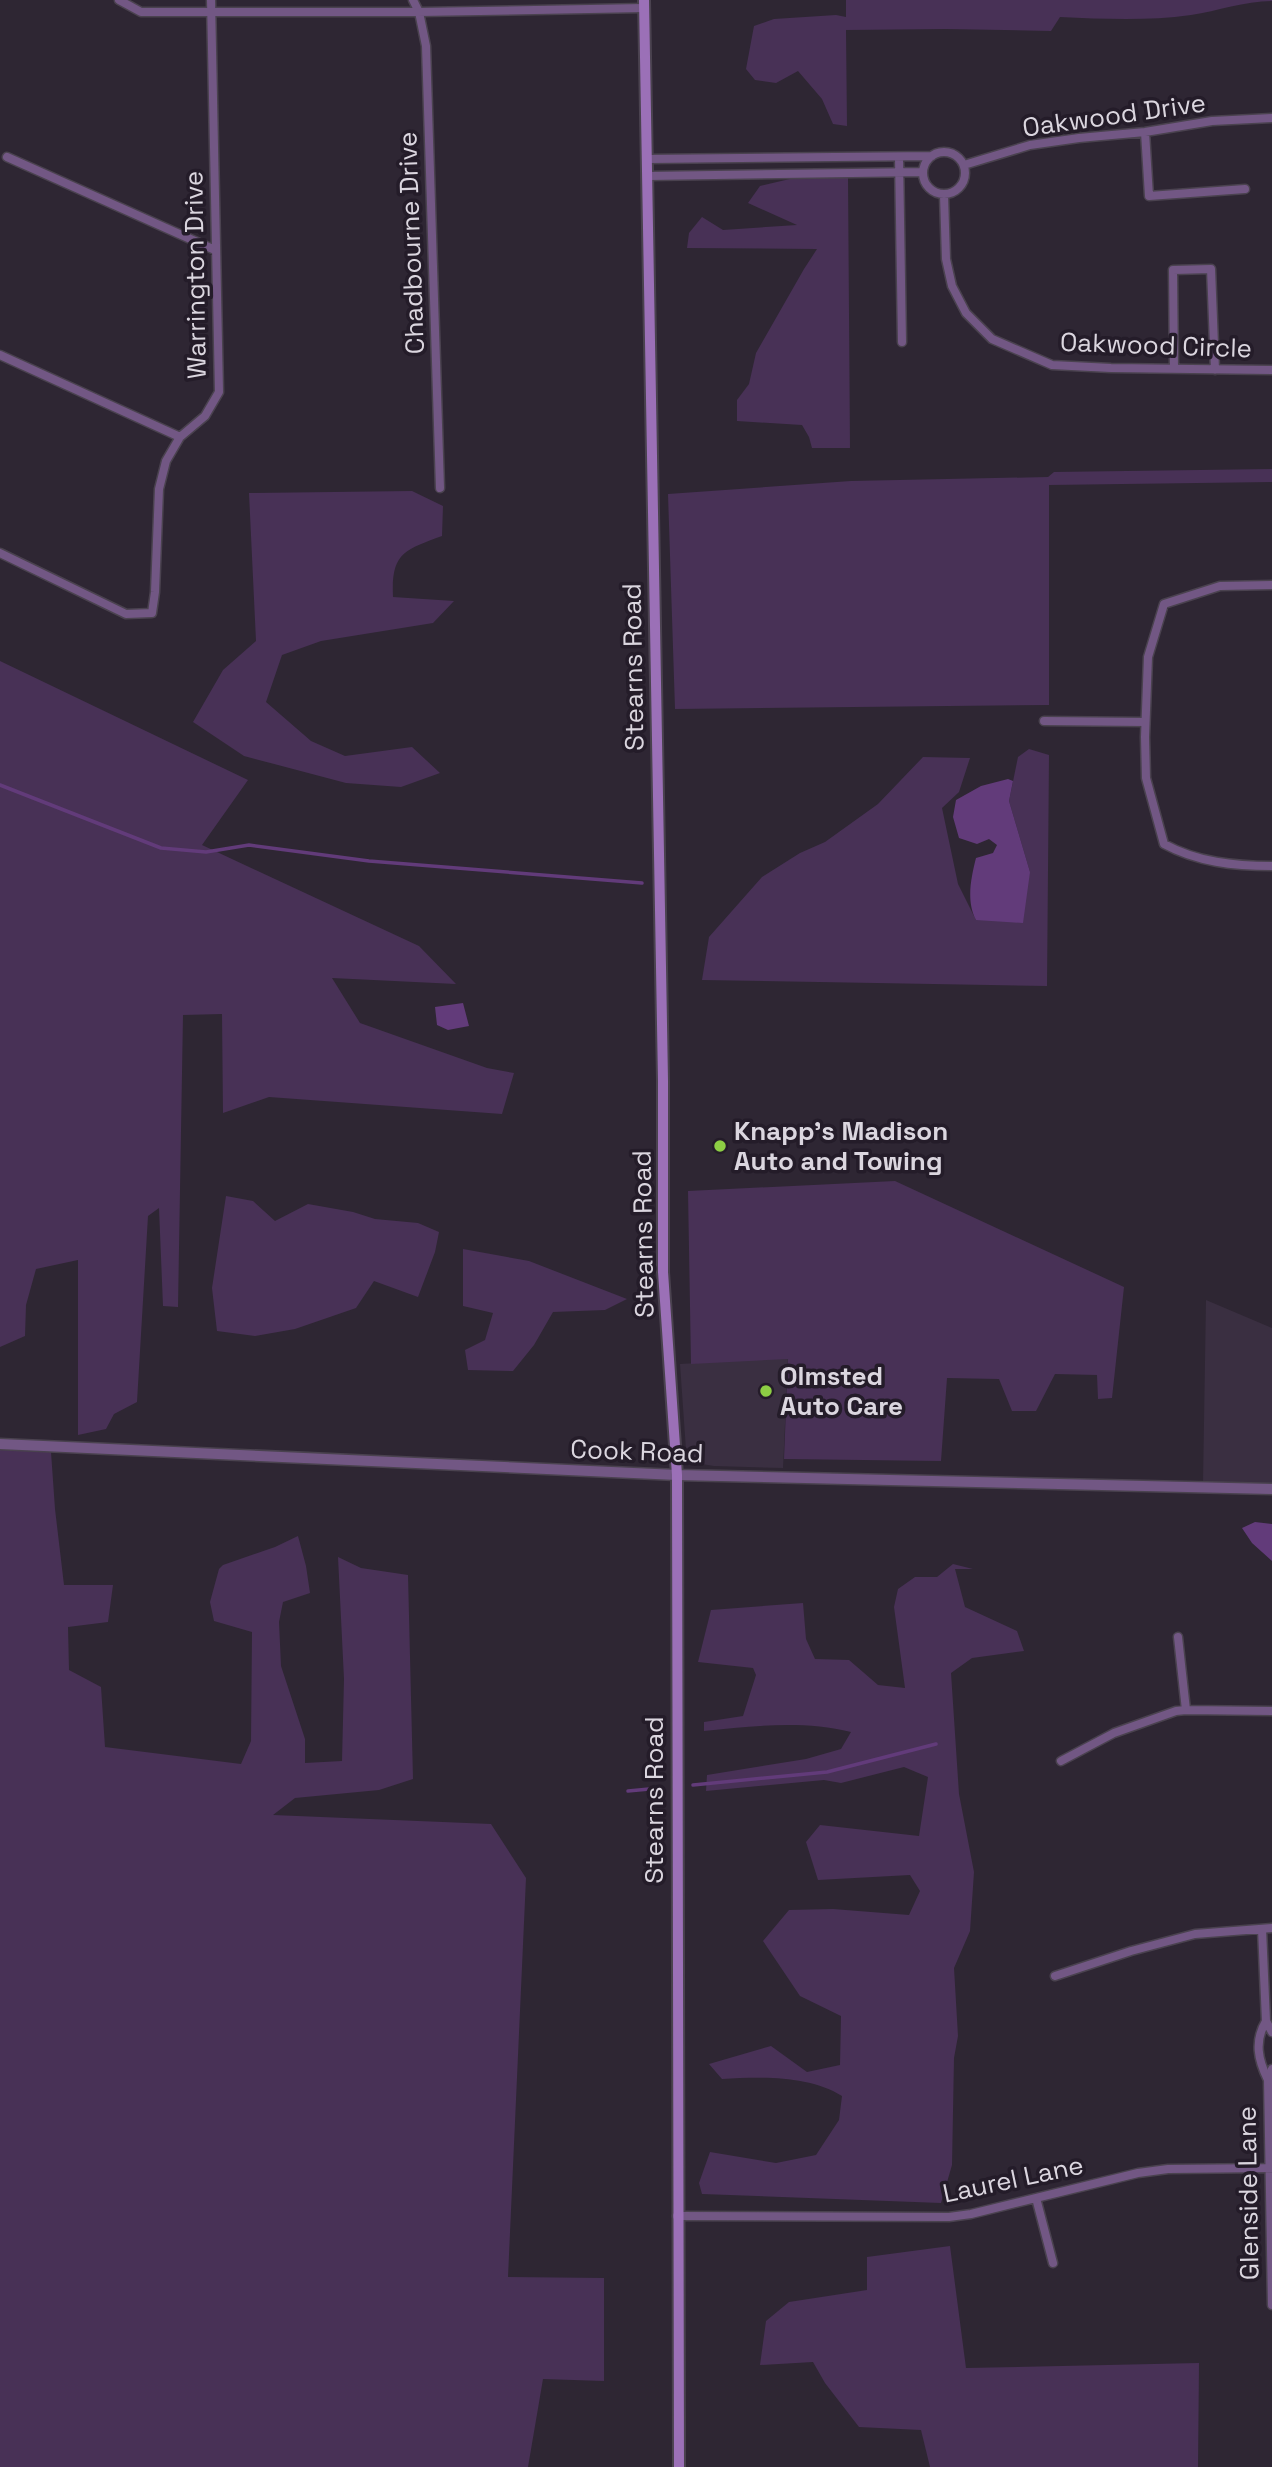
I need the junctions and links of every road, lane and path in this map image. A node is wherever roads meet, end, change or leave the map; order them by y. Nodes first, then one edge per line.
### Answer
1 (120, 0) edge
2 (211, 0) edge
3 (413, 0) edge
4 (644, 4) edge
5 (211, 11) junction
6 (419, 12) junction
7 (1272, 118) edge
8 (1144, 132) junction
9 (932, 156) junction
10 (7, 157) dead end
11 (899, 157) junction
12 (648, 159) junction
13 (964, 165) junction
14 (900, 172) junction
15 (923, 172) junction
16 (648, 176) junction
17 (1245, 189) dead end
18 (944, 195) junction
19 (215, 250) junction
20 (902, 342) dead end
21 (0, 355) edge
22 (1174, 369) junction
23 (1215, 370) junction
24 (1272, 370) edge
25 (180, 437) junction
26 (440, 488) dead end
27 (0, 553) edge
28 (1272, 585) edge
29 (1044, 721) dead end
30 (1145, 722) junction
31 (1272, 866) edge
32 (0, 1444) edge
33 (677, 1475) junction
34 (1272, 1489) edge
35 (1178, 1637) dead end
36 (1186, 1710) junction
37 (1272, 1711) edge
38 (1061, 1761) dead end
39 (1272, 1928) edge
40 (1262, 1929) junction
41 (1055, 1976) dead end
42 (1266, 2021) junction
43 (1272, 2032) edge
44 (1272, 2069) edge
45 (1268, 2080) junction
46 (1270, 2168) edge
47 (1036, 2198) junction
48 (677, 2216) junction
49 (1053, 2263) dead end
50 (1272, 2305) edge
51 (679, 2467) edge

1 - 5 street
2 - 5 street, Warrington Drive
3 - 6 street, Chadbourne Drive
4 - 6 street
4 - 12 main road, Stearns Road
5 - 6 street
5 - 19 street, Warrington Drive
6 - 26 street, Chadbourne Drive
7 - 8 street, Oakwood Drive
8 - 13 street, Oakwood Drive
8 - 17 street
9 - 11 street
9 - 13 street
9 - 15 street
10 - 19 street
11 - 12 street
11 - 14 street
12 - 16 main road, Stearns Road
13 - 18 street
14 - 15 street
14 - 16 street
14 - 20 street
15 - 18 street
16 - 33 main road, Stearns Road
18 - 22 street, Oakwood Circle
19 - 25 street, Warrington Drive
21 - 25 street
22 - 23 street, Oakwood Circle
22 - 23 street
23 - 24 street, Oakwood Circle
25 - 27 street, Warrington Drive
28 - 30 street
29 - 30 street
30 - 31 street
32 - 33 street, Cook Road
33 - 34 street, Cook Road
33 - 48 main road, Stearns Road
35 - 36 street
36 - 37 street
36 - 38 street
39 - 40 street
40 - 41 street
40 - 42 street, Glenside Lane
42 - 43 street, Glenside Lane
42 - 45 street, Glenside Lane
44 - 45 street, Glenside Lane
45 - 46 street, Glenside Lane
46 - 47 street, Laurel Lane
46 - 50 street, Glenside Lane
47 - 48 street, Laurel Lane
47 - 49 street
48 - 51 main road, Stearns Road

